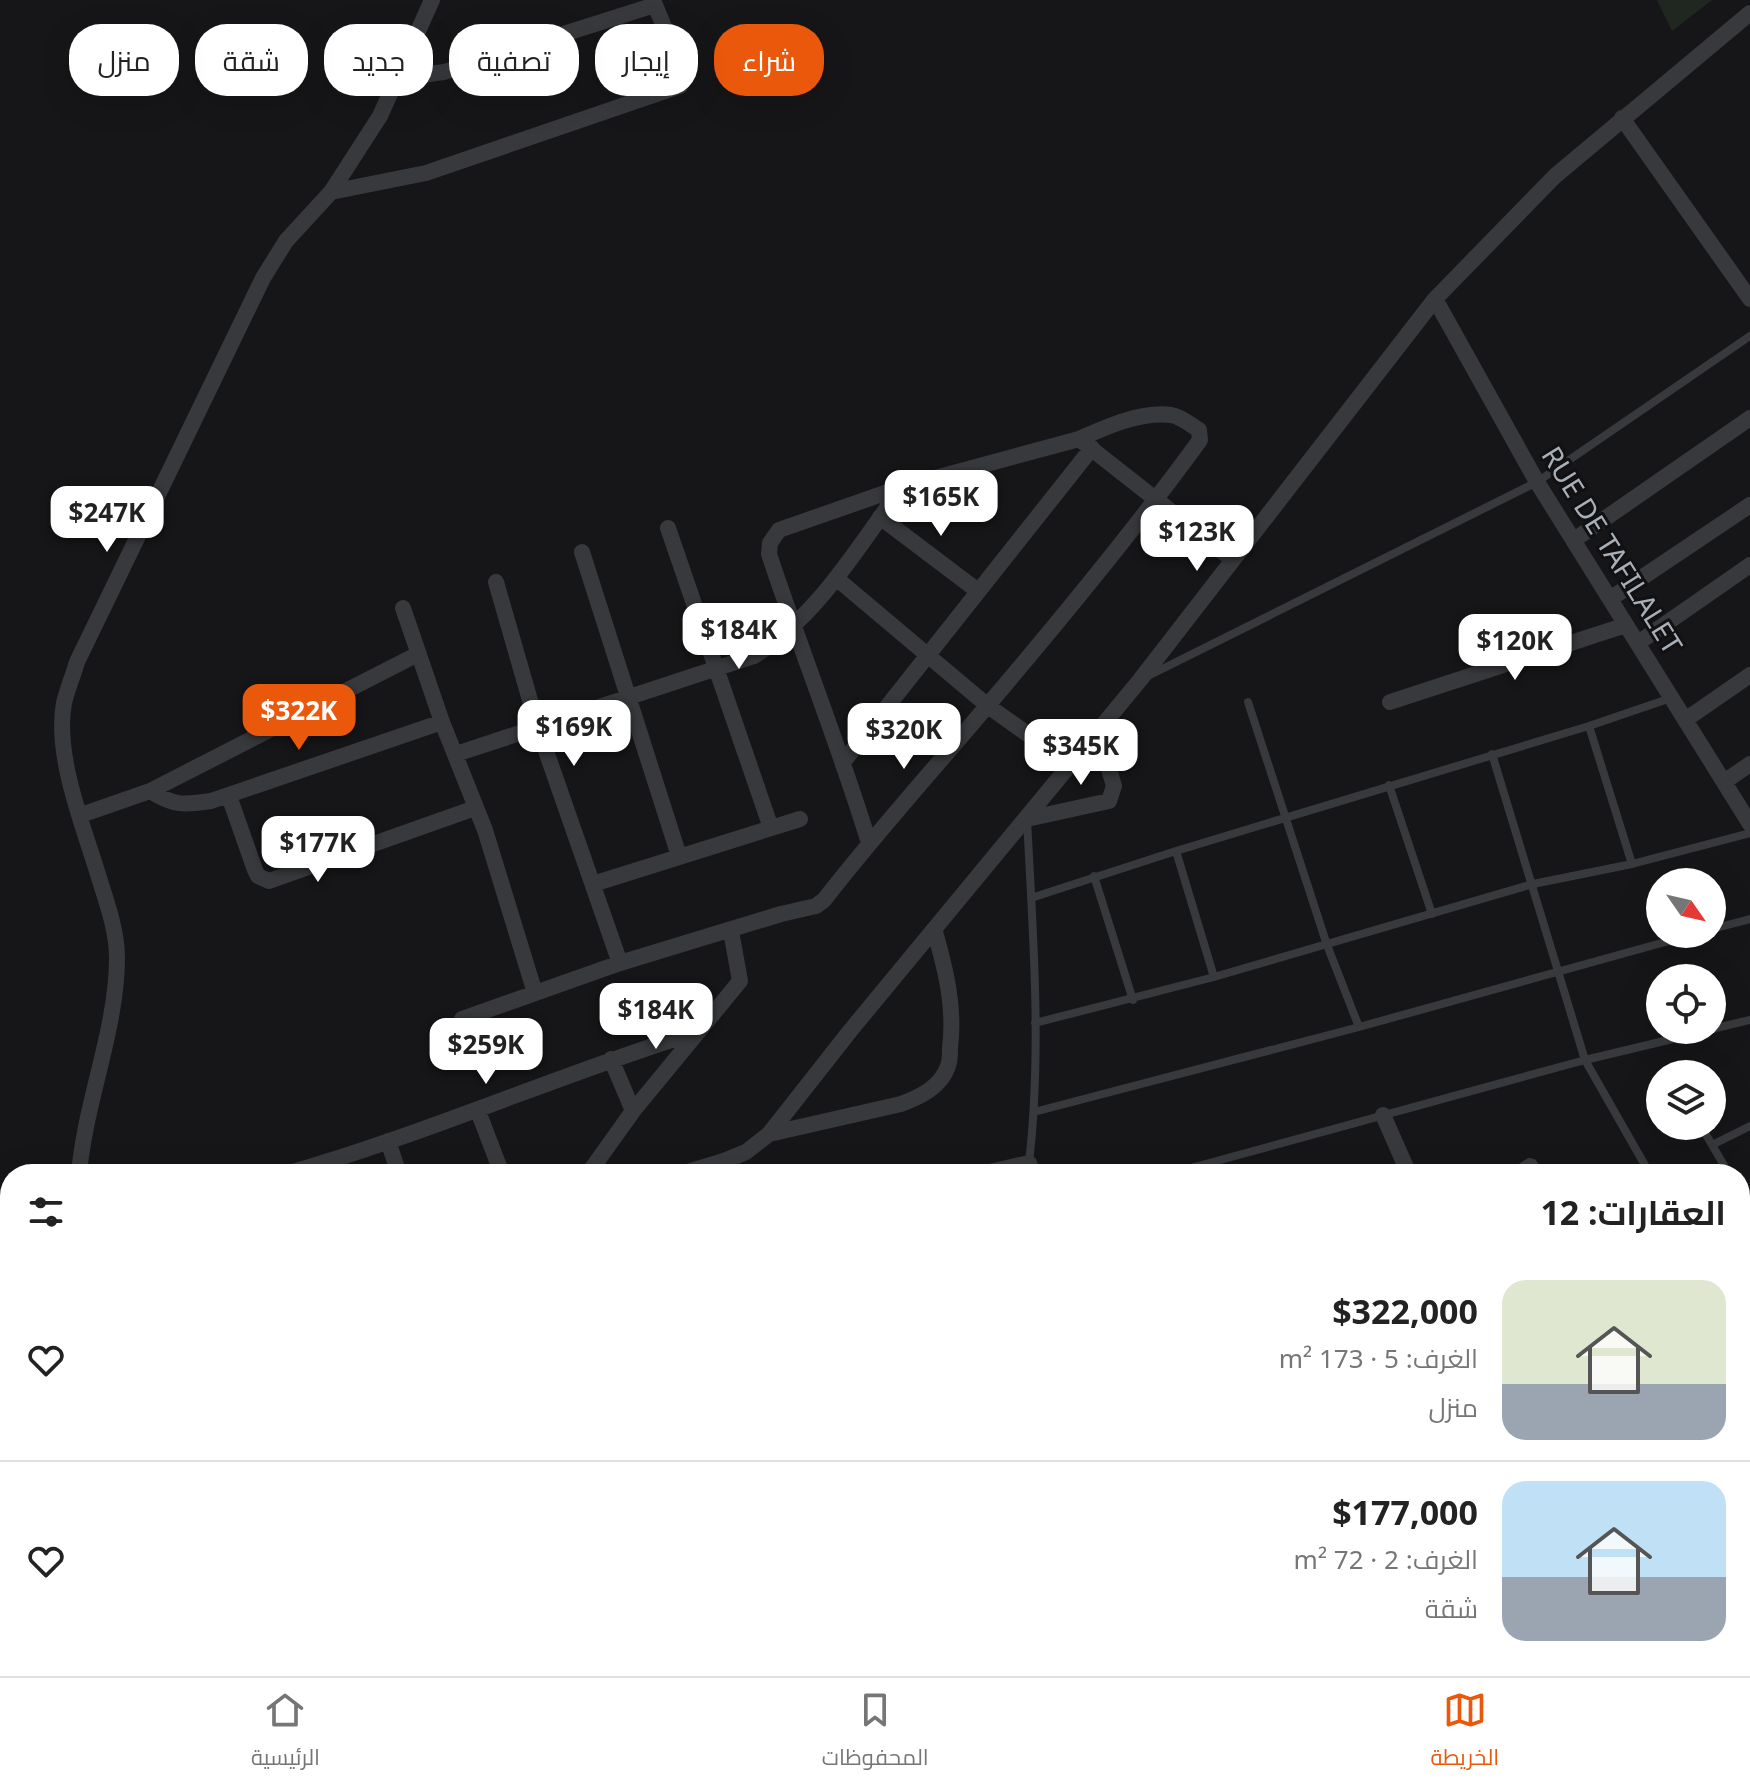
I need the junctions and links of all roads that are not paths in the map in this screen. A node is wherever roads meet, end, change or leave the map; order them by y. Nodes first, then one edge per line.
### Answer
1 (432, 0) edge
2 (654, 2) edge
3 (1750, 13) edge
4 (422, 24) edge
5 (433, 73) edge
6 (390, 96) edge
7 (1622, 118) junction
8 (331, 192) junction
9 (1435, 299) junction
10 (1750, 299) edge
11 (1750, 336) edge
12 (1750, 418) edge
13 (1086, 444) junction
14 (1537, 482) junction
15 (902, 487) junction
16 (1157, 500) junction
17 (1750, 505) edge
18 (880, 517) junction
19 (668, 528) dead end
20 (1574, 540) junction
21 (582, 552) dead end
22 (1233, 560) junction
23 (1750, 565) edge
24 (836, 578) junction
25 (496, 582) dead end
26 (978, 591) junction
27 (1610, 599) junction
28 (403, 608) dead end
29 (1626, 625) junction
30 (794, 628) junction
31 (1638, 643) junction
32 (418, 654) junction
33 (928, 654) junction
34 (717, 669) junction
35 (1750, 675) edge
36 (1140, 680) junction
37 (630, 697) junction
38 (1672, 698) junction
39 (1248, 702) dead end
40 (1390, 702) dead end
41 (988, 706) junction
42 (1685, 720) junction
43 (442, 722) junction
44 (1589, 726) junction
45 (538, 728) junction
46 (1098, 732) junction
47 (456, 754) junction
48 (1492, 754) junction
49 (844, 761) junction
50 (1750, 764) edge
51 (1071, 765) junction
52 (1724, 782) junction
53 (1389, 785) junction
54 (150, 791) junction
55 (229, 796) junction
56 (475, 808) junction
57 (81, 815) junction
58 (1287, 817) junction
59 (800, 819) dead end
60 (1027, 819) junction
61 (1750, 824) edge
62 (771, 828) junction
63 (1750, 833) edge
64 (869, 843) junction
65 (1176, 851) junction
66 (679, 856) junction
67 (1632, 864) junction
68 (1094, 876) junction
69 (593, 884) junction
70 (1533, 884) junction
71 (1031, 898) junction
72 (1432, 914) junction
73 (1750, 919) edge
74 (1726, 925) edge
75 (731, 931) junction
76 (935, 932) junction
77 (1327, 945) junction
78 (1646, 947) edge
79 (620, 963) junction
80 (1557, 972) junction
81 (1214, 977) junction
82 (535, 993) junction
83 (1133, 1000) junction
84 (462, 1019) dead end
85 (1750, 1020) edge
86 (1035, 1023) junction
87 (1726, 1026) edge
88 (1359, 1027) junction
89 (696, 1032) junction
90 (1652, 1044) edge
91 (611, 1059) junction
92 (1585, 1060) junction
93 (478, 1111) junction
94 (633, 1111) junction
95 (1034, 1112) junction
96 (1383, 1115) junction
97 (1750, 1126) edge
98 (769, 1134) junction
99 (1709, 1140) edge
100 (388, 1141) junction
101 (1712, 1145) junction
102 (80, 1164) edge
103 (322, 1164) edge
104 (396, 1164) edge
105 (498, 1164) edge
106 (595, 1164) edge
107 (714, 1164) edge
108 (1031, 1164) edge
109 (1205, 1164) edge
110 (1405, 1164) edge
111 (1644, 1164) edge
112 (1723, 1164) edge

1 - 4 street
2 - 5 street
2 - 8 street
3 - 7 street
6 - 8 street
7 - 9 street
7 - 10 street
8 - 57 street
9 - 14 street, RUE DE TAFILALET
9 - 22 street
11 - 14 lane
12 - 20 street
13 - 15 street
13 - 16 street
13 - 16 street
13 - 26 street
14 - 20 street, RUE DE TAFILALET
14 - 36 lane
15 - 18 street
15 - 30 street
16 - 22 street
16 - 41 street
17 - 27 street
18 - 24 street
18 - 26 street
19 - 34 street
20 - 27 street, RUE DE TAFILALET
21 - 37 street
22 - 36 street
23 - 31 street
24 - 30 street
24 - 33 street
25 - 45 street
26 - 33 street
27 - 29 street, RUE DE TAFILALET
28 - 32 street
29 - 31 street, RUE DE TAFILALET
29 - 40 street
30 - 34 street
30 - 49 street
31 - 38 street, RUE DE TAFILALET
32 - 43 street
32 - 54 street
33 - 41 street
33 - 49 street
34 - 37 street
34 - 62 street
35 - 42 street
36 - 46 street
37 - 45 street
37 - 66 street
38 - 42 street, RUE DE TAFILALET
38 - 44 lane
39 - 58 lane
41 - 51 street
41 - 64 street
42 - 52 street, RUE DE TAFILALET
43 - 47 street
43 - 55 street
44 - 48 lane
44 - 67 lane
45 - 47 street
45 - 69 street
46 - 51 street
46 - 60 street
47 - 56 street
48 - 53 lane
48 - 70 lane
49 - 64 street
50 - 52 street
51 - 60 street
52 - 61 street, RUE DE TAFILALET
53 - 58 lane
53 - 72 lane
54 - 55 street
54 - 57 street
55 - 56 street
56 - 82 street
57 - 102 street
58 - 65 lane
58 - 77 lane
59 - 62 street
60 - 71 lane
60 - 76 street
62 - 66 street
63 - 67 lane
64 - 75 street
65 - 68 lane
65 - 81 lane
66 - 69 street
67 - 70 lane
68 - 71 lane
68 - 83 lane
69 - 79 street
70 - 72 lane
70 - 80 lane
71 - 86 lane
72 - 77 lane
73 - 74 lane
75 - 79 street
75 - 89 street
76 - 98 street
76 - 98 street
77 - 81 lane
77 - 88 lane
78 - 80 lane
79 - 82 street
80 - 88 lane
80 - 92 lane
81 - 83 lane
82 - 84 street
83 - 86 lane
85 - 87 lane
86 - 95 lane
88 - 95 lane
89 - 91 street
89 - 94 street
90 - 92 lane
91 - 93 street
91 - 94 street
92 - 96 lane
92 - 111 lane
93 - 100 street
93 - 105 street
94 - 106 street
95 - 108 lane
96 - 109 lane
96 - 110 street
97 - 101 lane
98 - 107 street
99 - 101 lane
100 - 103 street
100 - 104 street
101 - 112 lane

